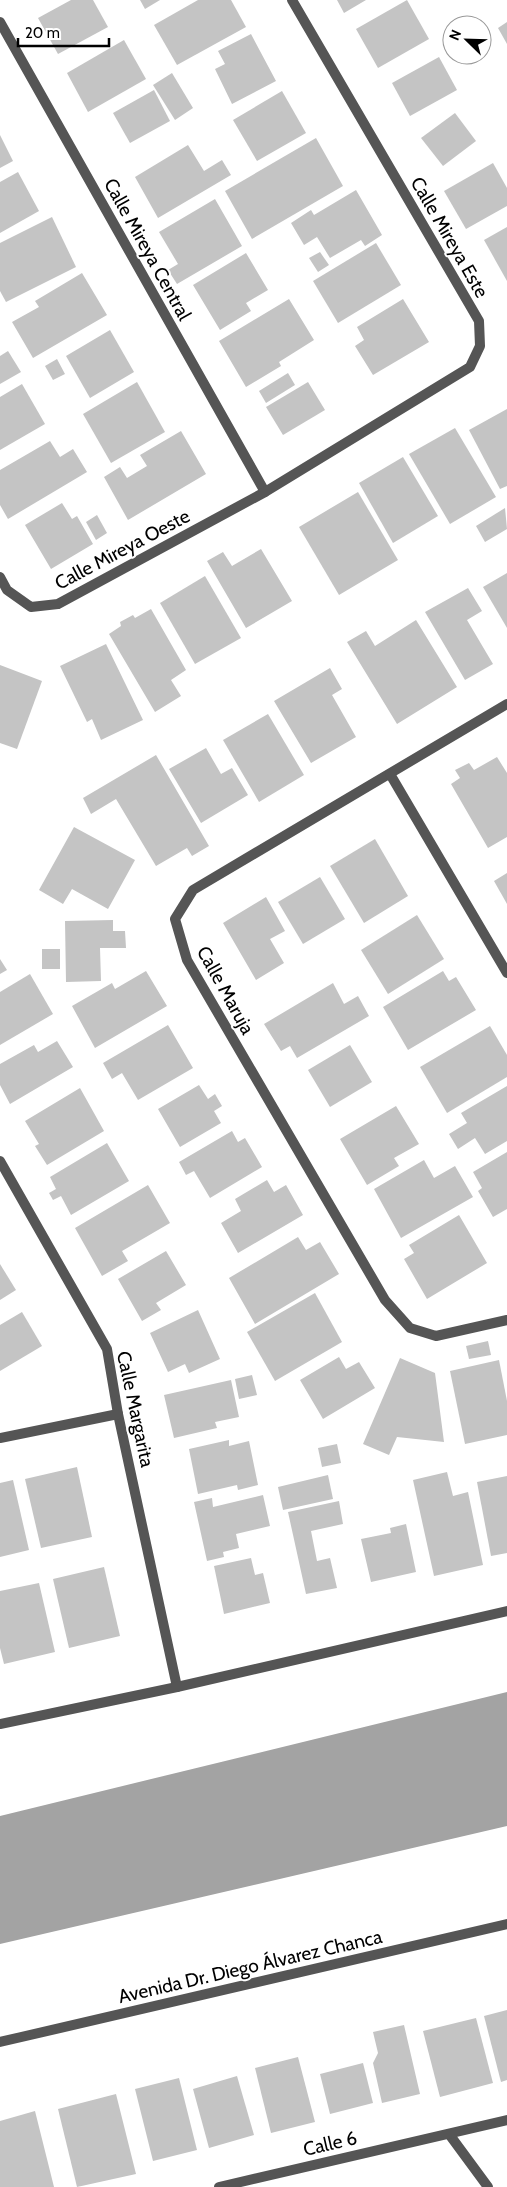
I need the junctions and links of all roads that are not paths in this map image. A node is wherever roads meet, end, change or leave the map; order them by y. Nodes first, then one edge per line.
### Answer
1 (292, 0) edge
2 (0, 22) edge
3 (265, 492) junction
4 (0, 577) edge
5 (507, 704) edge
6 (390, 774) junction
7 (507, 973) edge
8 (0, 1161) edge
9 (507, 1320) edge
10 (118, 1414) junction
11 (0, 1438) edge
12 (507, 1611) edge
13 (177, 1687) junction
14 (0, 1724) edge
15 (507, 1924) edge
16 (0, 2042) edge
17 (507, 2120) edge
18 (449, 2134) junction
19 (219, 2187) edge
20 (488, 2187) edge

1 - 3 street, Calle Mireya Este
2 - 3 street, Calle Mireya Central
3 - 4 street, Calle Mireya Oeste
5 - 6 street, Calle Maruja
6 - 7 street
6 - 9 street, Calle Maruja
8 - 10 street, Calle Margarita
10 - 11 street
10 - 13 street, Calle Margarita
12 - 13 street
13 - 14 street
15 - 16 street, Avenida Dr. Diego Álvarez Chanca
17 - 18 street, Calle 6
18 - 19 street, Calle 6
18 - 20 street

